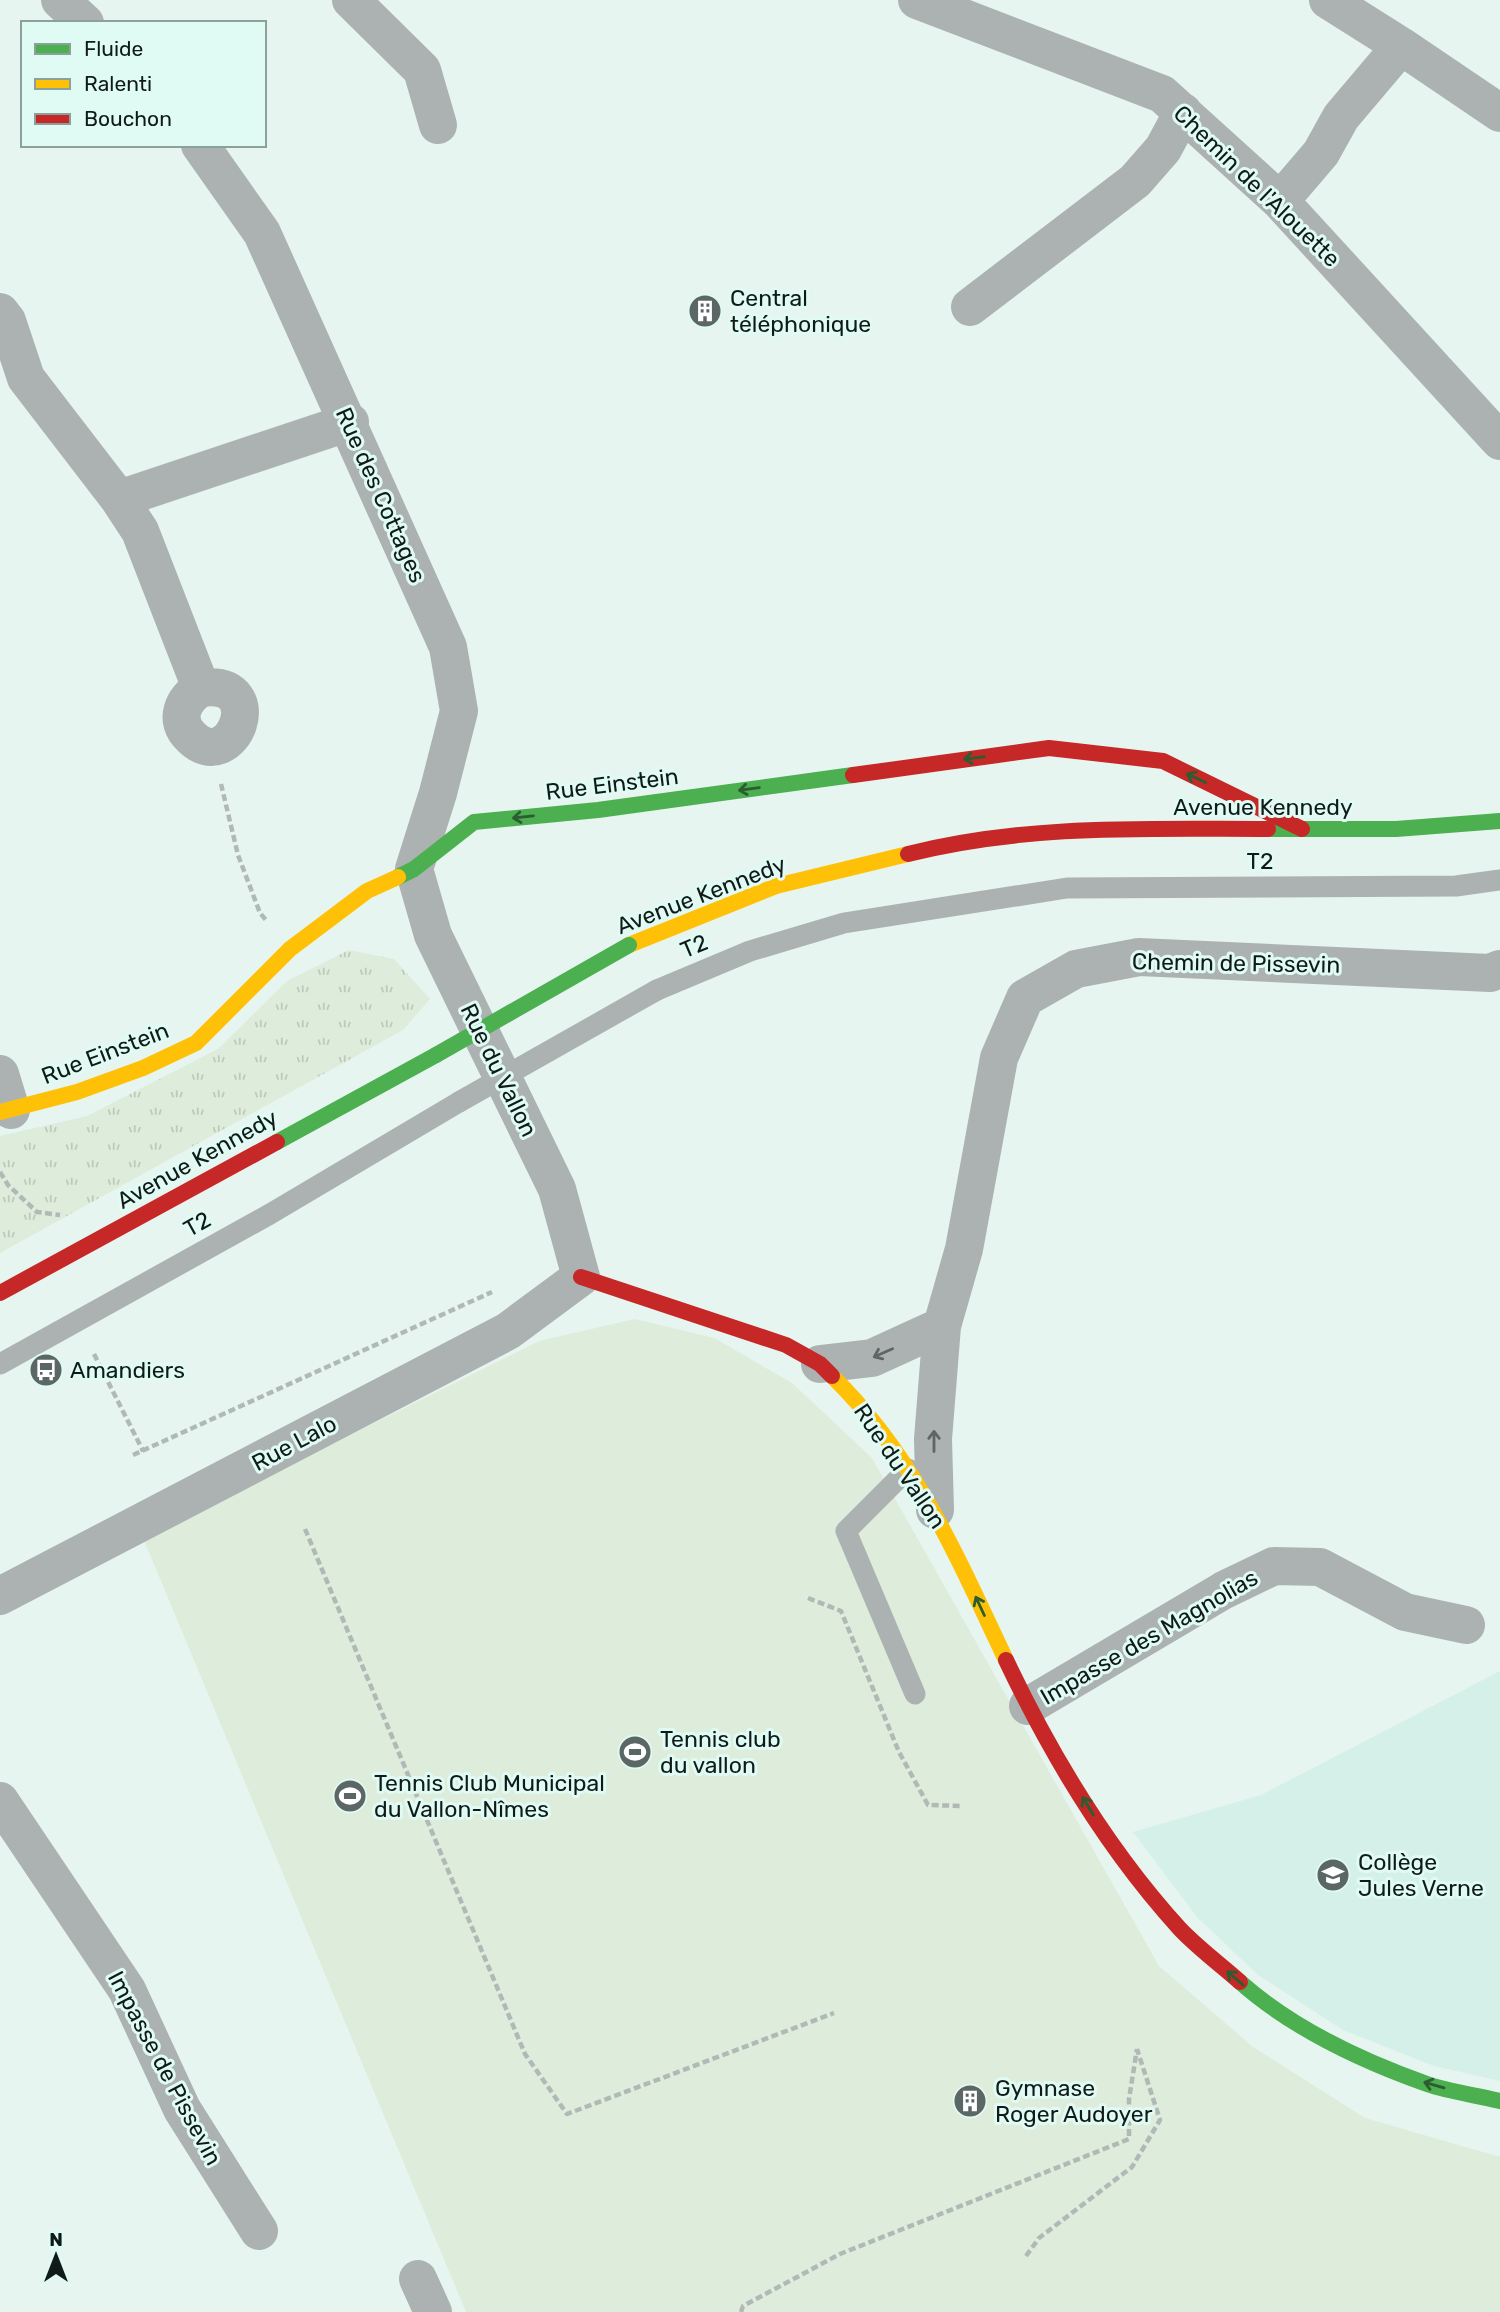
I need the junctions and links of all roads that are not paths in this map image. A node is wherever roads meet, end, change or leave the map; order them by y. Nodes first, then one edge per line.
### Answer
1 (60, 0) edge
2 (351, 0) edge
3 (917, 0) edge
4 (1328, 0) edge
5 (83, 21) edge
6 (1401, 46) junction
7 (1183, 112) junction
8 (1500, 113) edge
9 (438, 125) dead end
10 (201, 147) edge
11 (1280, 201) junction
12 (970, 307) dead end
13 (0, 312) edge
14 (350, 422) junction
15 (1500, 441) edge
16 (119, 499) junction
17 (221, 744) road end
18 (1500, 821) edge
19 (1302, 829) junction
20 (414, 869) junction
21 (1500, 880) edge
22 (1500, 969) edge
23 (0, 1074) edge
24 (6, 1111) edge
25 (581, 1277) junction
26 (0, 1293) edge
27 (942, 1326) junction
28 (0, 1364) edge
29 (820, 1364) junction
30 (908, 1469) junction
31 (935, 1510) junction
32 (0, 1596) edge
33 (1466, 1625) dead end
34 (915, 1694) dead end
35 (1028, 1706) junction
36 (0, 1801) edge
37 (1500, 2101) edge
38 (259, 2231) dead end

1 - 5 street
2 - 9 street
3 - 7 street, Chemin de l'Alouette
4 - 6 street
6 - 8 street
6 - 11 street
7 - 11 street, Chemin de l'Alouette
7 - 12 street
10 - 14 street, Rue des Cottages
11 - 15 street, Chemin de l'Alouette
13 - 16 street
14 - 16 street
14 - 20 street, Rue des Cottages
16 - 17 street
18 - 19 street, Avenue Kennedy
19 -> 20 street, Rue Einstein
19 - 26 street, Avenue Kennedy, bridge
20 - 24 street, Rue Einstein
20 - 25 street, Rue du Vallon
21 - 28 lane, T2, bridge
22 - 27 street, Chemin de Pissevin
23 - 24 street
25 - 29 street, Rue du Vallon
25 - 32 street, Rue Lalo
27 -> 29 street
31 -> 27 street, Chemin de Pissevin
29 - 30 street, Rue du Vallon
30 - 31 street, Rue du Vallon
30 - 34 lane
35 -> 31 street, Rue du Vallon
33 - 35 street, Impasse des Magnolias
37 -> 35 street, Rue du Vallon
36 - 38 street, Impasse de Pissevin

